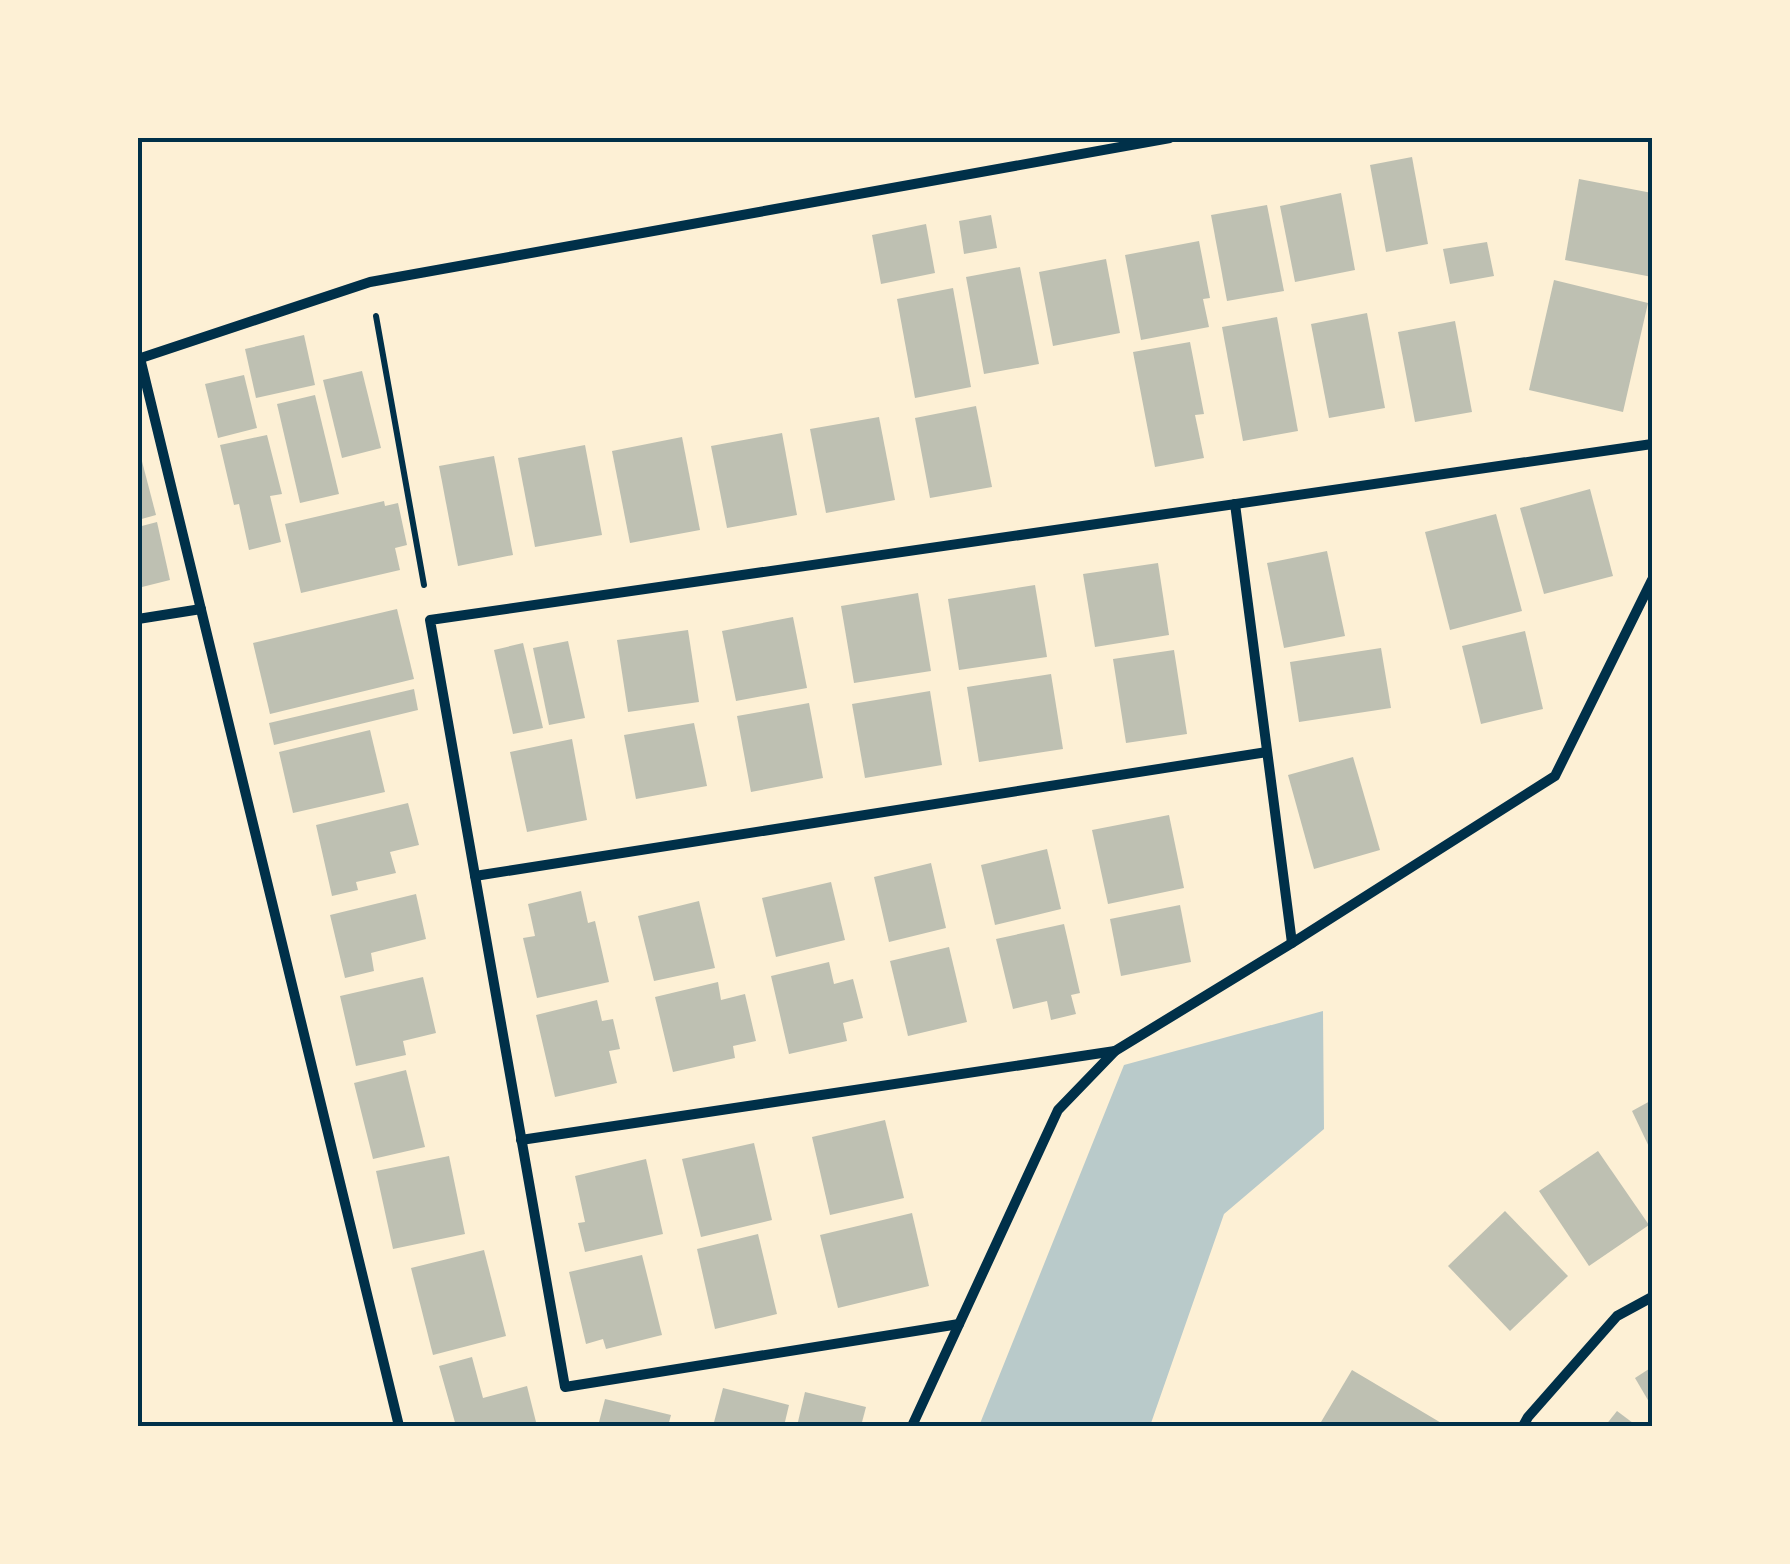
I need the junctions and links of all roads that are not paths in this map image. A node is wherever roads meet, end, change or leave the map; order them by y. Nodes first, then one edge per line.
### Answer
1 (1170, 138) edge
2 (138, 359) edge
3 (1652, 444) edge
4 (1234, 504) junction
5 (1652, 580) edge
6 (201, 609) junction
7 (138, 619) edge
8 (1267, 752) junction
9 (475, 876) junction
10 (1292, 943) junction
11 (1116, 1051) junction
12 (521, 1140) junction
13 (1652, 1297) edge
14 (959, 1324) junction
15 (399, 1426) edge
16 (912, 1426) edge
17 (1523, 1426) edge

1 - 2 street
2 - 6 street
3 - 4 street
4 - 8 street
4 - 9 street
5 - 10 street
6 - 7 street
6 - 15 street
8 - 9 street
8 - 10 street
9 - 12 street
10 - 11 street
11 - 12 street
11 - 14 street
12 - 14 street
13 - 17 street
14 - 16 street

